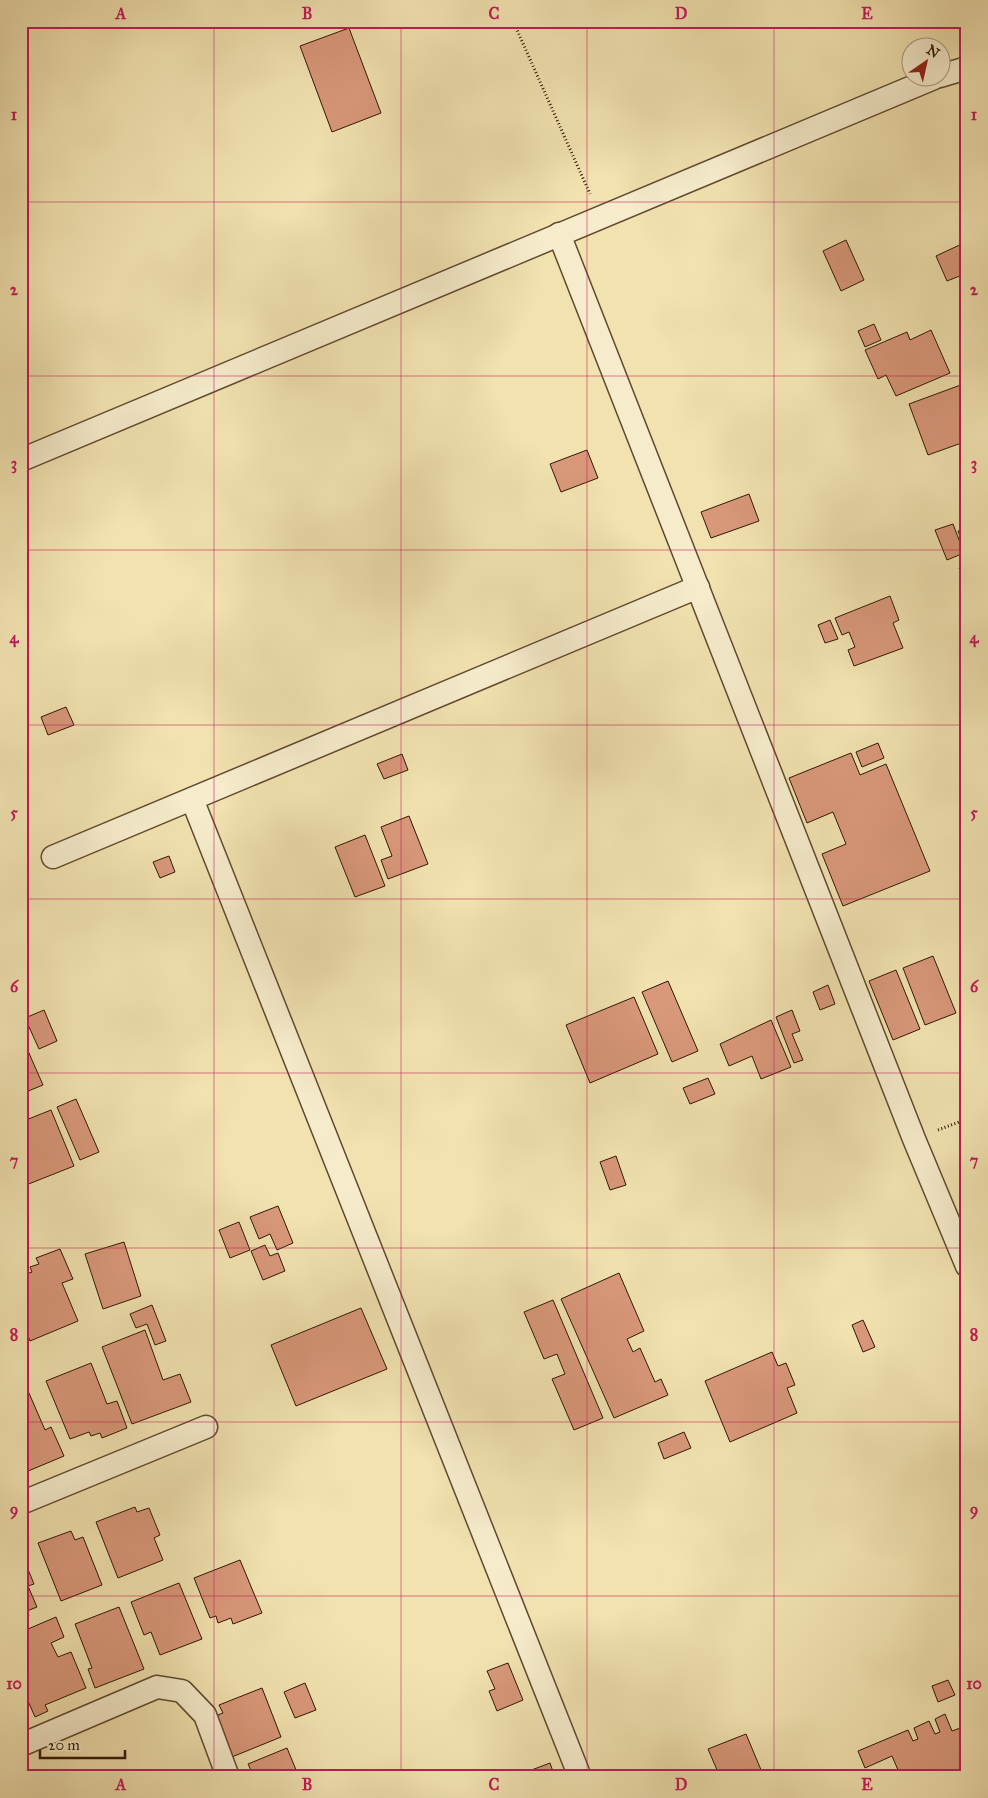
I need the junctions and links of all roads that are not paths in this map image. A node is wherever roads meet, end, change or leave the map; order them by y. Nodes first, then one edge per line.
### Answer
1 (967, 68) edge
2 (950, 73) edge
3 (910, 88) edge
4 (559, 234) junction
5 (21, 460) edge
6 (698, 588) junction
7 (192, 799) junction
8 (53, 857) dead end
9 (967, 1266) edge
10 (206, 1427) dead end
11 (21, 1503) edge
12 (21, 1745) edge
13 (228, 1777) edge
14 (580, 1777) edge

1 - 2 street
3 - 4 street
4 - 5 street
4 - 6 street
6 - 7 street
6 - 9 street
7 - 8 street
7 - 14 street
10 - 11 street
12 - 13 street

